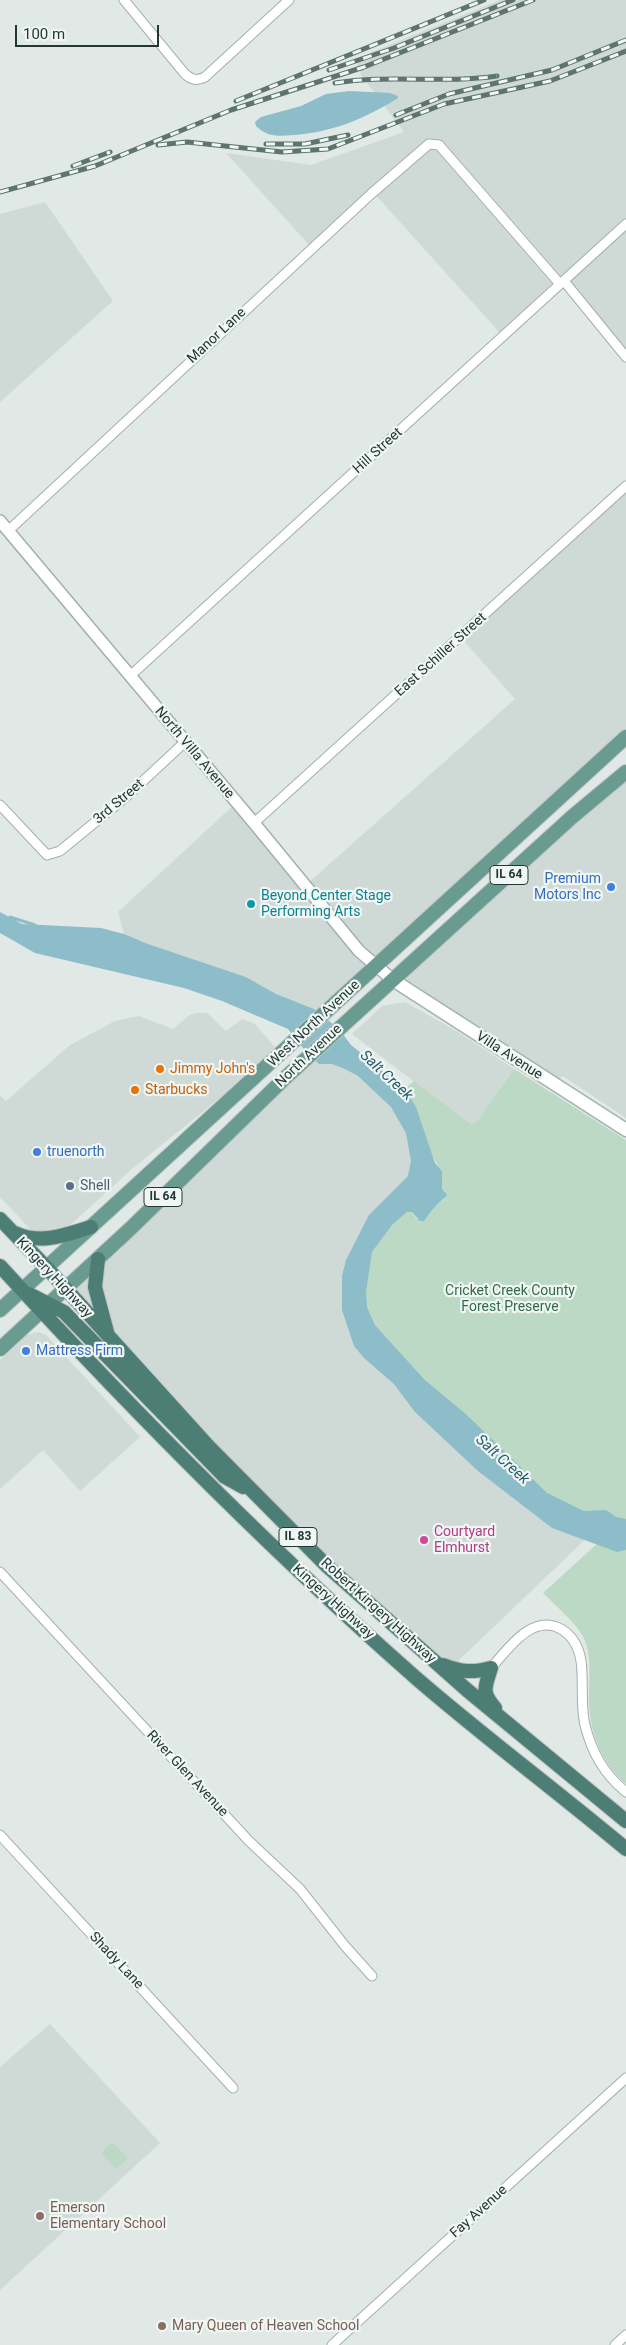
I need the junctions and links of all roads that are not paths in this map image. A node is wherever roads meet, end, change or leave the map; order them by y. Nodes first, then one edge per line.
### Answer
1 (124, 0) edge
2 (289, 0) edge
3 (626, 224) edge
4 (562, 283) junction
5 (626, 357) edge
6 (626, 486) edge
7 (0, 521) edge
8 (8, 531) junction
9 (130, 676) junction
10 (626, 736) edge
11 (185, 742) junction
12 (626, 772) edge
13 (0, 805) edge
14 (254, 823) junction
15 (376, 967) junction
16 (393, 980) junction
17 (626, 1130) edge
18 (0, 1219) edge
19 (91, 1227) junction
20 (10, 1230) junction
21 (98, 1259) junction
22 (0, 1266) edge
23 (47, 1268) junction
24 (66, 1288) junction
25 (22, 1290) junction
26 (45, 1307) junction
27 (0, 1310) edge
28 (109, 1337) junction
29 (0, 1348) edge
30 (255, 1493) junction
31 (0, 1572) edge
32 (433, 1660) junction
33 (491, 1668) junction
34 (512, 1727) junction
35 (626, 1792) edge
36 (626, 1821) edge
37 (0, 1835) edge
38 (626, 1849) edge
39 (372, 1976) dead end
40 (626, 2078) edge
41 (232, 2088) dead end
42 (626, 2335) edge
43 (332, 2345) edge
44 (615, 2345) edge

1 - 2 street
3 - 4 street, Hill Street
4 - 5 street
4 - 8 street, Manor Lane
4 - 9 street, Hill Street
6 - 14 street, East Schiller Street
7 - 8 street, North Villa Avenue
8 - 9 street, North Villa Avenue
9 - 11 street, North Villa Avenue
10 - 15 main road, West North Avenue / IL 64
11 - 13 street, 3rd Street
11 - 14 street, North Villa Avenue
12 - 16 main road, North Avenue / IL 64
14 - 15 street, North Villa Avenue
15 - 16 street, North Villa Avenue
15 - 19 main road, West North Avenue / IL 64
16 - 17 main road, Villa Avenue
16 - 21 main road, North Avenue / IL 64
18 - 20 highway, Kingery Highway / IL 83
19 - 20 highway
19 - 23 main road, West North Avenue / IL 64
20 - 23 highway, Kingery Highway / IL 83
21 - 24 main road, North Avenue / IL 64
21 - 28 highway
22 - 25 highway, Kingery Highway / IL 83
23 - 24 highway, Kingery Highway / IL 83
23 - 25 main road, West North Avenue / IL 64
24 - 26 main road, North Avenue / IL 64
24 - 28 highway, Kingery Highway / IL 83
25 - 26 highway, Kingery Highway / IL 83
25 - 27 main road, West North Avenue / IL 64
26 - 29 main road, North Avenue / IL 64
26 - 30 highway
26 - 38 highway, Kingery Highway / IL 83
28 - 30 highway, Robert Kingery Highway / IL 83
30 - 32 highway, Robert Kingery Highway / IL 83
31 - 39 street, River Glen Avenue
32 - 33 highway
32 - 34 highway, Robert Kingery Highway / IL 83
33 - 34 highway
33 - 35 street
34 - 36 highway, Robert Kingery Highway / IL 83
37 - 41 street, Shady Lane
40 - 43 street, Fay Avenue
42 - 44 street

